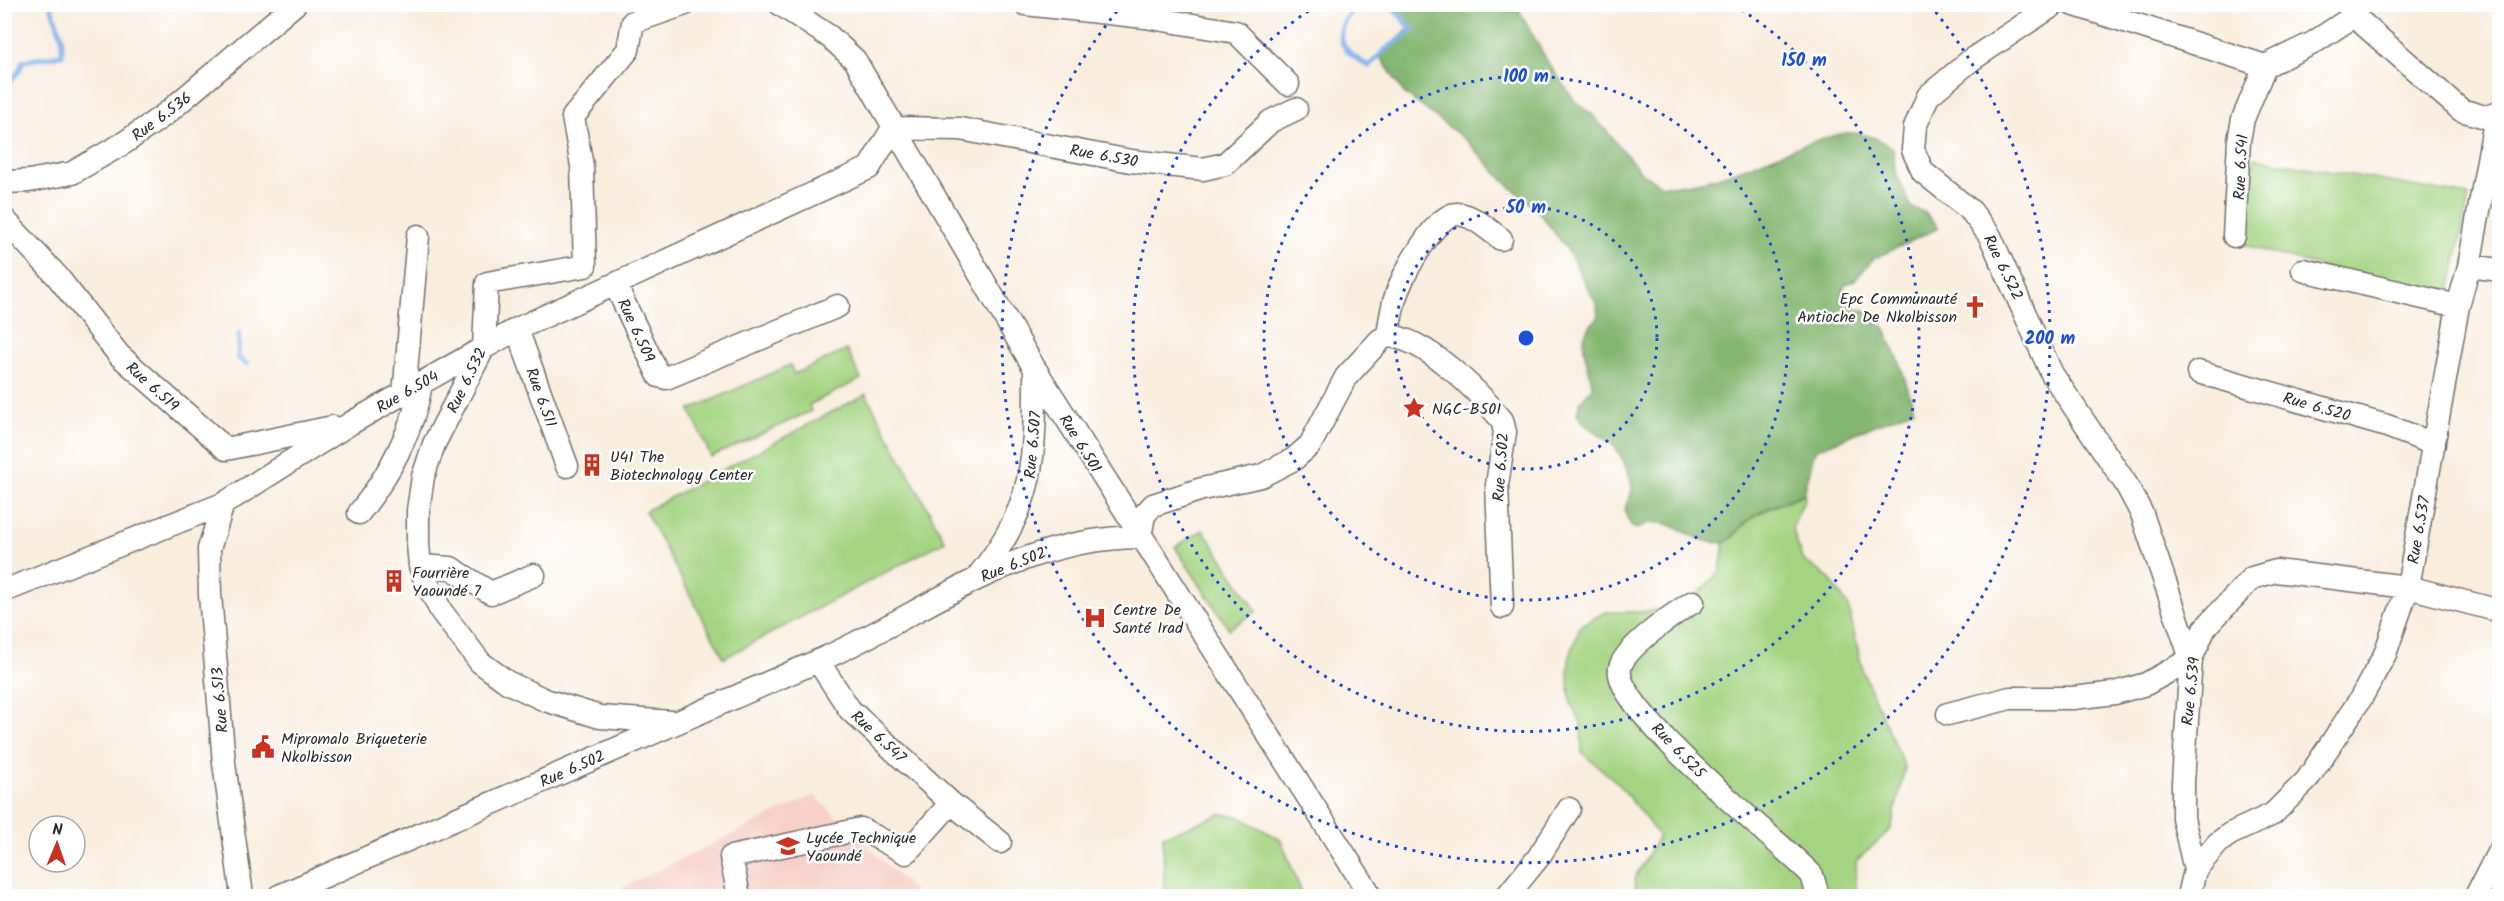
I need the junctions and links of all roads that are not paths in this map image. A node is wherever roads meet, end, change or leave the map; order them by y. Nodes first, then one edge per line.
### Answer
1 (295, 4) edge
2 (685, 4) edge
3 (780, 4) edge
4 (1024, 4) edge
5 (2055, 4) edge
6 (2072, 4) edge
7 (2360, 10) edge
8 (2265, 66) junction
9 (1288, 84) dead end
10 (1296, 109) dead end
11 (2499, 114) edge
12 (893, 128) junction
13 (4, 182) edge
14 (4, 219) edge
15 (418, 236) dead end
16 (2234, 236) dead end
17 (1501, 239) dead end
18 (2469, 266) junction
19 (2303, 270) dead end
20 (2499, 270) edge
21 (615, 284) junction
22 (838, 306) dead end
23 (2458, 306) junction
24 (517, 329) junction
25 (1388, 336) junction
26 (484, 347) junction
27 (1035, 369) junction
28 (2198, 372) dead end
29 (412, 389) junction
30 (351, 423) junction
31 (2434, 444) junction
32 (567, 466) dead end
33 (223, 504) junction
34 (359, 513) dead end
35 (1140, 537) junction
36 (420, 566) junction
37 (534, 575) dead end
38 (976, 578) junction
39 (2408, 587) junction
40 (4, 591) edge
41 (1693, 602) dead end
42 (1502, 607) dead end
43 (2499, 611) edge
44 (2191, 659) junction
45 (818, 661) junction
46 (1948, 714) dead end
47 (679, 722) junction
48 (951, 803) junction
49 (1569, 809) dead end
50 (1000, 842) dead end
51 (2499, 849) edge
52 (2195, 870) junction
53 (242, 897) edge
54 (279, 897) edge
55 (739, 897) edge
56 (1371, 897) edge
57 (1507, 897) edge
58 (1818, 897) edge
59 (2189, 897) edge
60 (2476, 897) edge

1 - 13 street, Rue 6.536
2 - 26 street, Rue 6.532
3 - 12 street, Rue 6.501
4 - 9 street
5 - 44 street, Rue 6.522
6 - 8 street
7 - 8 street
7 - 11 street
8 - 16 street, Rue 6.541
10 - 12 street, Rue 6.530
11 - 18 street, Rue 6.537
12 - 21 street, Rue 6.504
12 - 27 street, Rue 6.501
14 - 30 street, Rue 6.519
15 - 29 street
17 - 25 street
18 - 20 street
18 - 23 street, Rue 6.537
19 - 23 street
21 - 22 street, Rue 6.509
21 - 24 street, Rue 6.504
23 - 31 street, Rue 6.537
24 - 26 street, Rue 6.504
24 - 32 street, Rue 6.511
25 - 35 street
25 - 42 street, Rue 6.502
26 - 29 street, Rue 6.504
26 - 36 street, Rue 6.532
27 - 35 street, Rue 6.501
27 - 38 street, Rue 6.507
28 - 31 street, Rue 6.520
29 - 30 street, Rue 6.504
29 - 34 street
30 - 33 street, Rue 6.504
31 - 39 street, Rue 6.537
33 - 40 street, Rue 6.504
33 - 53 street, Rue 6.513
35 - 38 street, Rue 6.502
35 - 56 street, Rue 6.501
36 - 37 street
36 - 47 street, Rue 6.532
38 - 45 street, Rue 6.502
39 - 43 street, Rue 6.539
39 - 44 street, Rue 6.539
39 - 52 street, Rue 6.537
41 - 58 street, Rue 6.525
44 - 46 street
44 - 52 street, Rue 6.539
45 - 47 street, Rue 6.502
45 - 48 street, Rue 6.547
47 - 54 street, Rue 6.502
48 - 50 street, Rue 6.547
48 - 55 street
49 - 57 street
51 - 60 street
52 - 59 street, Rue 6.539

